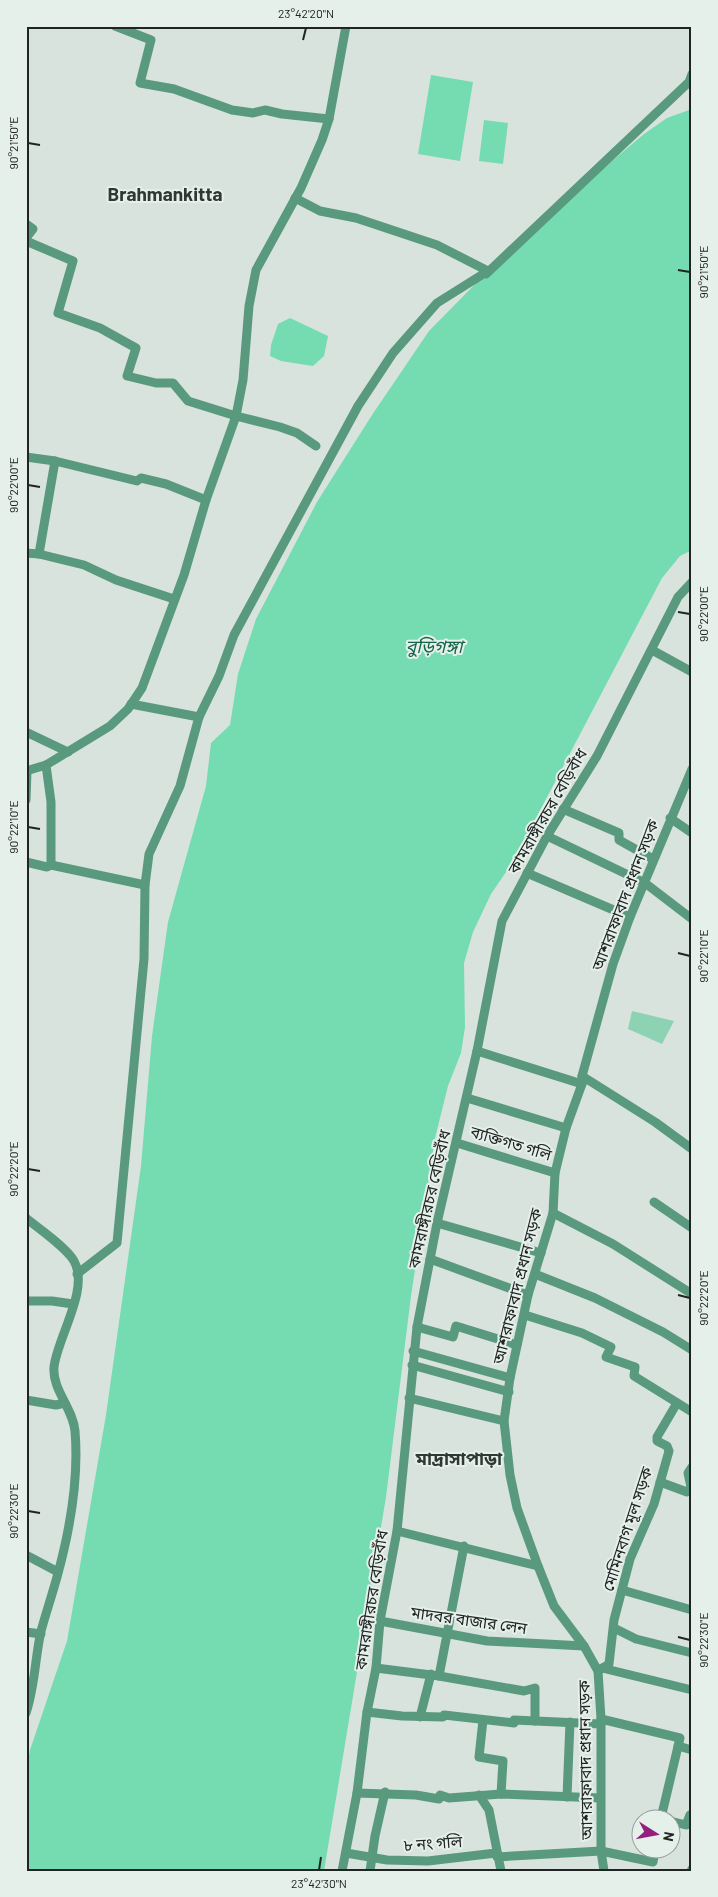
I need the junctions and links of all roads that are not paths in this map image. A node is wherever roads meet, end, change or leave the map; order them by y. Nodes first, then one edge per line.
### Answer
1 (115, 26) edge
2 (346, 26) edge
3 (692, 74) edge
4 (328, 119) junction
5 (295, 198) junction
6 (26, 224) edge
7 (26, 238) edge
8 (26, 242) edge
9 (475, 284) dead end
10 (236, 416) junction
11 (316, 446) dead end
12 (26, 457) edge
13 (55, 461) junction
14 (206, 500) junction
15 (26, 552) edge
16 (39, 554) junction
17 (692, 582) edge
18 (174, 599) junction
19 (652, 650) junction
20 (692, 672) edge
21 (131, 704) junction
22 (199, 717) junction
23 (26, 732) edge
24 (68, 752) junction
25 (46, 765) junction
26 (692, 769) edge
27 (26, 771) edge
28 (26, 800) edge
29 (563, 809) junction
30 (670, 818) junction
31 (692, 833) edge
32 (547, 836) junction
33 (653, 859) junction
34 (26, 862) edge
35 (51, 865) junction
36 (527, 873) junction
37 (645, 883) junction
38 (145, 885) junction
39 (630, 917) junction
40 (692, 919) edge
41 (477, 1051) junction
42 (582, 1080) junction
43 (467, 1098) junction
44 (566, 1128) junction
45 (457, 1143) junction
46 (692, 1149) edge
47 (556, 1173) junction
48 (654, 1202) dead end
49 (553, 1213) junction
50 (26, 1218) edge
51 (437, 1223) junction
52 (692, 1228) edge
53 (541, 1253) junction
54 (430, 1259) junction
55 (77, 1274) junction
56 (535, 1274) junction
57 (692, 1294) edge
58 (528, 1296) junction
59 (26, 1301) edge
60 (73, 1304) junction
61 (525, 1315) junction
62 (417, 1327) junction
63 (517, 1345) junction
64 (692, 1350) edge
65 (413, 1351) junction
66 (412, 1365) junction
67 (510, 1378) junction
68 (509, 1392) junction
69 (409, 1398) junction
70 (26, 1400) edge
71 (65, 1402) junction
72 (677, 1403) junction
73 (692, 1412) edge
74 (504, 1421) junction
75 (692, 1467) edge
76 (660, 1482) junction
77 (691, 1487) edge
78 (396, 1531) junction
79 (464, 1546) junction
80 (26, 1555) edge
81 (538, 1566) junction
82 (58, 1572) junction
83 (622, 1590) junction
84 (692, 1610) edge
85 (380, 1621) junction
86 (614, 1628) junction
87 (26, 1632) edge
88 (449, 1633) junction
89 (41, 1634) junction
90 (584, 1646) junction
91 (692, 1653) edge
92 (376, 1668) junction
93 (600, 1670) junction
94 (435, 1675) junction
95 (30, 1682) edge
96 (692, 1690) edge
97 (367, 1712) junction
98 (26, 1713) edge
99 (420, 1717) junction
100 (482, 1720) junction
101 (535, 1720) junction
102 (570, 1722) junction
103 (601, 1722) junction
104 (678, 1746) junction
105 (692, 1750) edge
106 (385, 1792) junction
107 (358, 1793) junction
108 (501, 1794) junction
109 (480, 1796) junction
110 (567, 1797) junction
111 (600, 1798) junction
112 (664, 1810) edge
113 (692, 1816) edge
114 (680, 1824) edge
115 (601, 1850) junction
116 (346, 1853) junction
117 (497, 1855) junction
118 (372, 1857) junction
119 (630, 1857) edge
120 (342, 1871) edge
121 (370, 1871) edge
122 (501, 1871) edge
123 (604, 1871) edge

1 - 4 street
2 - 4 street
3 - 9 street
4 - 5 street
5 - 10 street
5 - 22 street
6 - 7 street
8 - 10 street
10 - 11 street
10 - 14 street
12 - 13 street
13 - 14 street
13 - 16 street
14 - 18 street
15 - 16 street
16 - 18 street
17 - 19 street, কামরাঙ্গীরচর বেড়িবাঁধ
18 - 21 street
19 - 20 street
19 - 29 street, কামরাঙ্গীরচর বেড়িবাঁধ
21 - 22 street
21 - 24 street
22 - 38 street
23 - 24 street
24 - 25 street
25 - 27 street
25 - 35 street
26 - 30 street, আশরাফাবাদ প্রধান সড়ক
27 - 28 street
29 - 32 street, কামরাঙ্গীরচর বেড়িবাঁধ
29 - 33 street
30 - 31 street
30 - 33 street, আশরাফাবাদ প্রধান সড়ক
32 - 36 street, কামরাঙ্গীরচর বেড়িবাঁধ
32 - 37 street
33 - 37 street, আশরাফাবাদ প্রধান সড়ক
34 - 35 street
35 - 38 street
36 - 39 street
36 - 41 street, কামরাঙ্গীরচর বেড়িবাঁধ
37 - 39 street, আশরাফাবাদ প্রধান সড়ক
37 - 40 street
38 - 55 street
39 - 42 street, আশরাফাবাদ প্রধান সড়ক
41 - 42 street
41 - 43 street, কামরাঙ্গীরচর বেড়িবাঁধ
42 - 44 street, আশরাফাবাদ প্রধান সড়ক
42 - 46 street
43 - 44 street
43 - 45 street, কামরাঙ্গীরচর বেড়িবাঁধ
44 - 47 street, আশরাফাবাদ প্রধান সড়ক
45 - 47 street, ব্যক্তিগত গলি
45 - 51 street, কামরাঙ্গীরচর বেড়িবাঁধ
47 - 49 street, আশরাফাবাদ প্রধান সড়ক
48 - 52 street
49 - 53 street, আশরাফাবাদ প্রধান সড়ক
49 - 57 street
50 - 55 street
51 - 53 street
51 - 54 street, কামরাঙ্গীরচর বেড়িবাঁধ
53 - 56 street, আশরাফাবাদ প্রধান সড়ক
54 - 58 street
54 - 62 street, কামরাঙ্গীরচর বেড়িবাঁধ
55 - 60 street
56 - 58 street, আশরাফাবাদ প্রধান সড়ক
56 - 64 street
58 - 61 street, আশরাফাবাদ প্রধান সড়ক
59 - 60 street
60 - 71 street
61 - 63 street, আশরাফাবাদ প্রধান সড়ক
61 - 72 street
62 - 63 street
62 - 65 street, কামরাঙ্গীরচর বেড়িবাঁধ
63 - 67 street, আশরাফাবাদ প্রধান সড়ক
65 - 66 street, কামরাঙ্গীরচর বেড়িবাঁধ
65 - 67 street
66 - 68 street
66 - 69 street, কামরাঙ্গীরচর বেড়িবাঁধ
67 - 68 street, আশরাফাবাদ প্রধান সড়ক
68 - 74 street, আশরাফাবাদ প্রধান সড়ক
69 - 74 street
69 - 78 street, কামরাঙ্গীরচর বেড়িবাঁধ
70 - 71 street
71 - 82 street
72 - 73 street
72 - 76 street, মোমিনবাগ মূল সড়ক
74 - 81 street, আশরাফাবাদ প্রধান সড়ক
75 - 77 street
76 - 77 street
76 - 83 street, মোমিনবাগ মূল সড়ক
78 - 79 street
78 - 85 street, কামরাঙ্গীরচর বেড়িবাঁধ
79 - 81 street
79 - 88 street
80 - 82 street
81 - 90 street, আশরাফাবাদ প্রধান সড়ক
82 - 89 street
83 - 84 street
83 - 86 street, মোমিনবাগ মূল সড়ক
85 - 88 street, মাদবর বাজার লেন
85 - 92 street, কামরাঙ্গীরচর বেড়িবাঁধ
86 - 91 street
86 - 93 street, মোমিনবাগ মূল সড়ক
87 - 89 street
88 - 90 street, মাদবর বাজার লেন
88 - 94 street
89 - 95 street
90 - 93 street, আশরাফাবাদ প্রধান সড়ক
92 - 94 street
92 - 97 street, কামরাঙ্গীরচর বেড়িবাঁধ
93 - 96 street
93 - 103 street, আশরাফাবাদ প্রধান সড়ক
94 - 99 street
94 - 101 street
95 - 98 street
97 - 99 street
97 - 107 street, কামরাঙ্গীরচর বেড়িবাঁধ
99 - 100 street
100 - 101 street
100 - 108 street
101 - 102 street
102 - 103 street
102 - 110 street
103 - 104 street
103 - 111 street, আশরাফাবাদ প্রধান সড়ক
104 - 105 street
104 - 112 street
106 - 107 street
106 - 109 street
106 - 118 street
107 - 116 street, কামরাঙ্গীরচর বেড়িবাঁধ
108 - 109 street
108 - 110 street
109 - 117 street
110 - 111 street
111 - 115 street, আশরাফাবাদ প্রধান সড়ক
113 - 114 street
115 - 117 street, ৮ নং গলি
115 - 119 street, ৮ নং গলি
115 - 123 street, আশরাফাবাদ প্রধান সড়ক
116 - 118 street, ৮ নং গলি
116 - 120 street, কামরাঙ্গীরচর বেড়িবাঁধ
117 - 118 street, ৮ নং গলি
117 - 122 street
118 - 121 street

